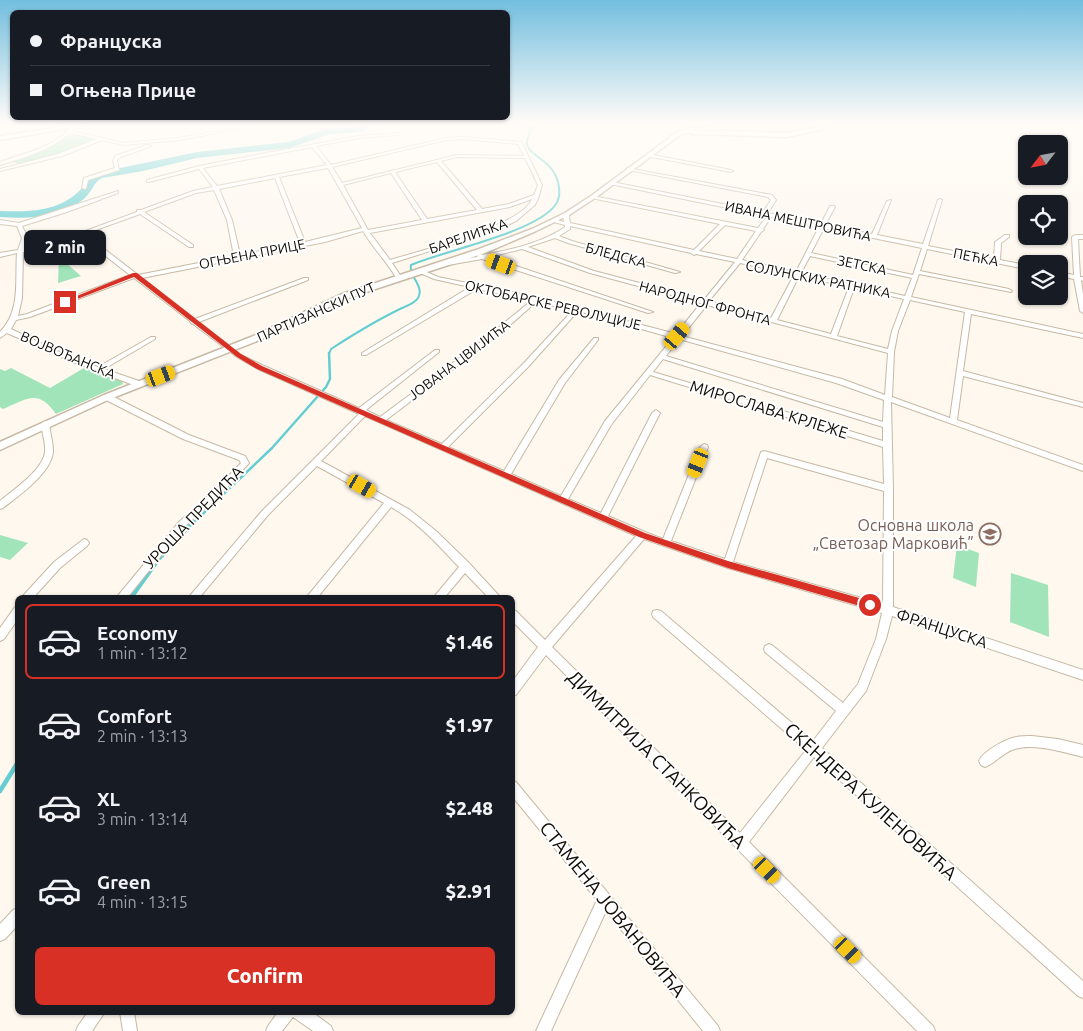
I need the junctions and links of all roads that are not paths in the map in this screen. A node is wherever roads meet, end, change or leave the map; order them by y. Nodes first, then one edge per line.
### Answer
1 (109, 171) edge
2 (185, 171) edge
3 (202, 171) edge
4 (303, 171) edge
5 (334, 171) edge
6 (392, 171) joint
7 (447, 171) edge
8 (534, 171) edge
9 (626, 171) edge
10 (640, 171) edge
11 (276, 176) junction
12 (150, 181) dead end
13 (612, 183) junction
14 (342, 184) junction
15 (216, 187) junction
16 (84, 188) dead end
17 (116, 192) dead end
18 (537, 196) junction
19 (593, 197) junction
20 (940, 200) dead end
21 (888, 201) dead end
22 (510, 204) junction
23 (832, 207) dead end
24 (480, 210) junction
25 (139, 211) junction
26 (526, 212) junction
27 (566, 215) junction
28 (767, 215) junction
29 (425, 220) junction
30 (553, 221) junction
31 (0, 222) edge
32 (568, 224) junction
33 (723, 224) junction
34 (19, 225) junction
35 (823, 226) junction
36 (367, 230) junction
37 (760, 230) junction
38 (81, 234) junction
39 (555, 236) junction
40 (1007, 236) dead end
41 (874, 237) junction
42 (1083, 237) edge
43 (303, 244) junction
44 (191, 246) dead end
45 (521, 247) junction
46 (925, 247) junction
47 (20, 252) junction
48 (694, 253) junction
49 (809, 254) junction
50 (0, 255) edge
51 (479, 256) junction
52 (237, 257) junction
53 (997, 261) junction
54 (390, 262) junction
55 (737, 263) junction
56 (440, 264) junction
57 (1018, 265) edge
58 (417, 272) junction
59 (677, 272) dead end
60 (916, 274) junction
61 (798, 275) junction
62 (137, 276) junction
63 (400, 277) junction
64 (1080, 278) edge
65 (306, 279) dead end
66 (477, 286) junction
67 (852, 286) junction
68 (1009, 291) dead end
69 (906, 297) junction
70 (536, 299) junction
71 (705, 303) junction
72 (1083, 307) edge
73 (577, 309) junction
74 (968, 311) junction
75 (650, 312) dead end
76 (15, 318) junction
77 (773, 321) junction
78 (193, 322) junction
79 (7, 330) junction
80 (0, 336) edge
81 (677, 336) junction
82 (834, 336) junction
83 (1083, 336) edge
84 (153, 338) dead end
85 (596, 339) dead end
86 (230, 349) junction
87 (437, 351) dead end
88 (891, 352) junction
89 (364, 354) dead end
90 (662, 357) junction
91 (99, 369) junction
92 (650, 373) junction
93 (961, 374) junction
94 (139, 384) junction
95 (108, 397) junction
96 (887, 397) junction
97 (1083, 405) edge
98 (362, 412) junction
99 (656, 413) dead end
100 (381, 420) junction
101 (953, 420) junction
102 (45, 424) junction
103 (888, 426) junction
104 (888, 445) junction
105 (0, 446) edge
106 (443, 447) junction
107 (704, 447) dead end
108 (316, 461) junction
109 (1083, 468) edge
110 (506, 475) junction
111 (889, 489) junction
112 (563, 500) junction
113 (390, 502) junction
114 (0, 506) edge
115 (603, 518) junction
116 (642, 535) junction
117 (84, 543) dead end
118 (666, 543) junction
119 (728, 564) junction
120 (466, 566) junction
121 (29, 595) edge
122 (123, 595) edge
123 (196, 595) edge
124 (313, 595) edge
125 (441, 595) edge
126 (493, 595) edge
127 (888, 610) junction
128 (15, 614) edge
129 (657, 614) dead end
130 (515, 617) edge
131 (0, 636) edge
132 (546, 647) junction
133 (769, 649) dead end
134 (1083, 675) edge
135 (515, 687) edge
136 (844, 710) junction
137 (814, 749) junction
138 (1083, 751) edge
139 (986, 761) dead end
140 (515, 790) edge
141 (740, 843) junction
142 (604, 898) junction
143 (15, 918) edge
144 (0, 934) edge
145 (1083, 991) edge
146 (96, 1015) edge
147 (127, 1015) edge
148 (286, 1015) edge
149 (302, 1015) edge
150 (83, 1031) edge
151 (130, 1031) edge
152 (273, 1031) edge
153 (326, 1031) edge
154 (543, 1031) edge
155 (713, 1031) edge
156 (928, 1031) edge

1 - 16 street
2 - 12 street
3 - 15 street
4 - 11 street
5 - 14 street
6 - 14 street
6 - 29 street
7 - 24 street
8 - 18 street
9 - 13 main road, ПАРТИЗАНСКИ ПУТ
10 - 28 street
11 - 15 street
11 - 43 street
13 - 19 main road, ПАРТИЗАНСКИ ПУТ
13 - 28 street, ИВАНА МЕШТРОВИЋА
14 - 36 street
15 - 25 street
15 - 52 street
17 - 34 street
18 - 22 street, ОГЊЕНА ПРИЦЕ
18 - 26 street, БАРЕЛИЋКА
19 - 27 main road, ПАРТИЗАНСКИ ПУТ
19 - 33 street
20 - 46 street
21 - 41 street
22 - 24 street, ОГЊЕНА ПРИЦЕ
22 - 26 street
23 - 35 street
24 - 29 street, ОГЊЕНА ПРИЦЕ
25 - 38 street
25 - 44 street
26 - 54 street, БАРЕЛИЋКА
27 - 30 main road, ПАРТИЗАНСКИ ПУТ
27 - 32 street
28 - 35 street, ИВАНА МЕШТРОВИЋА
28 - 37 street
29 - 36 street, ОГЊЕНА ПРИЦЕ
30 - 32 street, СОЛУНСКИХ РАТНИКА
30 - 56 main road, ПАРТИЗАНСКИ ПУТ
31 - 34 street
32 - 39 street, ПАРТИЗАНСКИ ПУТ
32 - 48 street, СОЛУНСКИХ РАТНИКА
33 - 37 street
33 - 48 street
34 - 47 street, ВОЈВОЂАНСКА
35 - 41 street, ИВАНА МЕШТРОВИЋА
35 - 49 street
36 - 43 street, ОГЊЕНА ПРИЦЕ
36 - 54 street
37 - 55 street
38 - 47 street
38 - 62 street
39 - 45 street, ПАРТИЗАНСКИ ПУТ
39 - 59 street, БЛЕДСКА
40 - 53 street
41 - 46 street, ИВАНА МЕШТРОВИЋА
42 - 64 street
43 - 52 street, ОГЊЕНА ПРИЦЕ
45 - 51 street, ПАРТИЗАНСКИ ПУТ
45 - 71 street, НАРОДНОГ ФРОНТА
46 - 53 street, ПЕЋКА
46 - 60 street
47 - 50 street
47 - 76 street, ВОЈВОЂАНСКА
48 - 55 street, СОЛУНСКИХ РАТНИКА
49 - 60 street, ЗЕТСКА
49 - 61 street
51 - 56 street, ПАРТИЗАНСКИ ПУТ
51 - 75 street
52 - 62 street, ОГЊЕНА ПРИЦЕ
53 - 57 street, ПЕЋКА
54 - 63 street
55 - 61 street, СОЛУНСКИХ РАТНИКА
55 - 71 street
56 - 58 main road, ПАРТИЗАНСКИ ПУТ
58 - 63 main road, ПАРТИЗАНСКИ ПУТ
58 - 66 street, ОКТОБАРСКЕ РЕВОЛУЦИЈЕ
60 - 68 street, ЗЕТСКА
60 - 69 street
61 - 67 street, СОЛУНСКИХ РАТНИКА
61 - 77 street
62 - 76 street, ОГЊЕНА ПРИЦЕ
62 - 78 street
63 - 86 main road, ПАРТИЗАНСКИ ПУТ
64 - 72 street
65 - 78 street
66 - 70 street, ОКТОБАРСКЕ РЕВОЛУЦИЈЕ
66 - 89 street
67 - 69 street, СОЛУНСКИХ РАТНИКА
67 - 82 street
69 - 74 street, СОЛУНСКИХ РАТНИКА
69 - 88 street
70 - 73 street, ОКТОБАРСКЕ РЕВОЛУЦИЈЕ
70 - 100 street, ЈОВАНА ЦВИЈИЋА
71 - 77 street, НАРОДНОГ ФРОНТА
71 - 81 street
73 - 81 street, ОКТОБАРСКЕ РЕВОЛУЦИЈЕ
73 - 106 street
74 - 83 street, СОЛУНСКИХ РАТНИКА
74 - 93 street
76 - 79 street, ВОЈВОЂАНСКА
77 - 82 street, НАРОДНОГ ФРОНТА
78 - 86 street
79 - 80 street
79 - 91 street, ВОЈВОЂАНСКА
81 - 90 street
81 - 96 street, ОКТОБАРСКЕ РЕВОЛУЦИЈЕ
82 - 88 street, НАРОДНОГ ФРОНТА
84 - 91 street
85 - 110 street
86 - 94 main road, ПАРТИЗАНСКИ ПУТ
86 - 98 street, ФРАНЦУСКА
87 - 98 street, ЈОВАНА ЦВИЈИЋА
88 - 96 street
90 - 92 street
90 - 103 street
91 - 94 street, ВОЈВОЂАНСКА
92 - 104 street, МИРОСЛАВА КРЛЕЖЕ
92 - 112 street
93 - 97 street
93 - 101 street
94 - 95 main road, ПАРТИЗАНСКИ ПУТ
95 - 102 main road, ПАРТИЗАНСКИ ПУТ
95 - 122 street, УРОША ПРЕДИЋА
96 - 101 street
96 - 103 street
98 - 100 street, ФРАНЦУСКА
98 - 108 street, ЈОВАНА ЦВИЈИЋА
99 - 115 street
100 - 106 street, ФРАНЦУСКА
101 - 109 street
102 - 105 main road, ПАРТИЗАНСКИ ПУТ
102 - 114 street
103 - 104 street
104 - 111 street
106 - 110 street, ФРАНЦУСКА
107 - 118 street
108 - 113 street
108 - 123 street, ЈОВАНА ЦВИЈИЋА
110 - 112 street, ФРАНЦУСКА
111 - 119 street
111 - 127 street
112 - 115 street, ФРАНЦУСКА
113 - 120 street
113 - 124 street
115 - 116 street, ФРАНЦУСКА
116 - 118 street, ФРАНЦУСКА
116 - 132 street
117 - 121 street
118 - 119 street, ФРАНЦУСКА
119 - 127 street, ФРАНЦУСКА
120 - 125 street
120 - 126 street
127 - 134 street, ФРАНЦУСКА
127 - 136 street
128 - 131 street
129 - 137 street, СКЕНДЕРА КУЛЕНОВИЋА
130 - 132 street, ДИМИТРИЈА СТАНКОВИЋА
132 - 135 street
132 - 141 street, ДИМИТРИЈА СТАНКОВИЋА
133 - 136 street
136 - 137 street
137 - 141 street
137 - 145 street, СКЕНДЕРА КУЛЕНОВИЋА
138 - 139 street
140 - 142 street, СТАМЕНА ЈОВАНОВИЋА
141 - 156 street, ДИМИТРИЈА СТАНКОВИЋА
142 - 154 street
142 - 155 street, СТАМЕНА ЈОВАНОВИЋА
143 - 144 street
146 - 150 street
147 - 151 street
148 - 152 street
149 - 153 street

